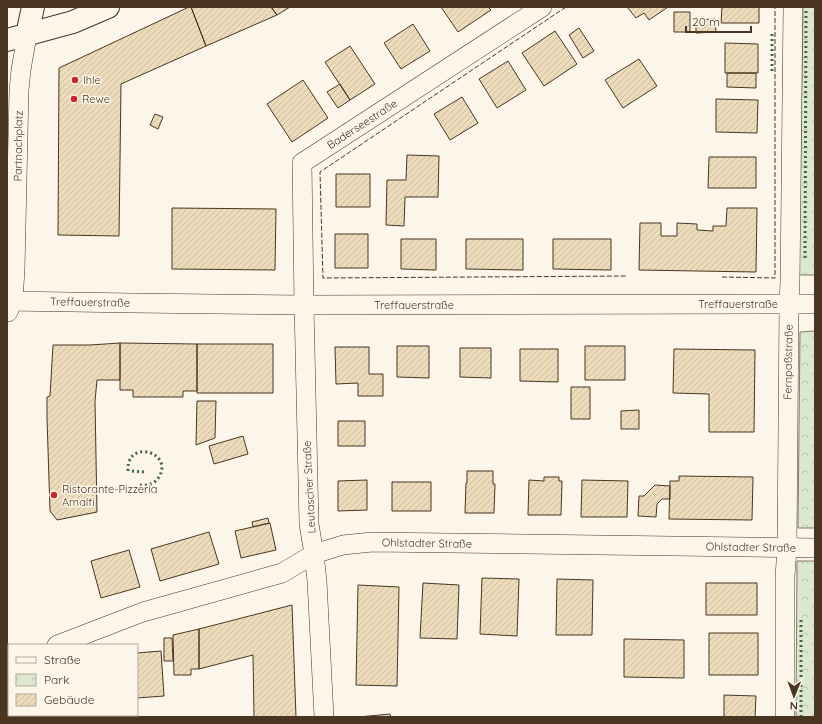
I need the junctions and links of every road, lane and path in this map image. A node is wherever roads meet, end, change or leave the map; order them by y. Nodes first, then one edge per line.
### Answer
1 (34, 7) edge
2 (108, 7) edge
3 (542, 7) edge
4 (793, 7) edge
5 (17, 38) edge
6 (789, 304) junction
7 (815, 304) edge
8 (9, 305) edge
9 (304, 305) junction
10 (787, 548) junction
11 (815, 548) edge
12 (314, 554) junction
13 (60, 644) edge
14 (7, 695) edge
15 (8, 717) edge
16 (324, 717) edge
17 (785, 717) edge

1 - 5 main road
2 - 5 main road
3 - 9 street, Baderseestraße
4 - 6 street, Fernpaßstraße
5 - 8 street, Partnachplatz
6 - 7 street, Treffauerstraße
6 - 9 street, Treffauerstraße
6 - 10 street, Fernpaßstraße
8 - 9 street, Treffauerstraße
9 - 12 street, Leutascher Straße
10 - 11 street, Ohlstadter Straße
10 - 12 street, Ohlstadter Straße
10 - 17 street, Fernpaßstraße
12 - 13 street, Ohlstadter Straße
12 - 16 street, Leutascher Straße
14 - 15 street

